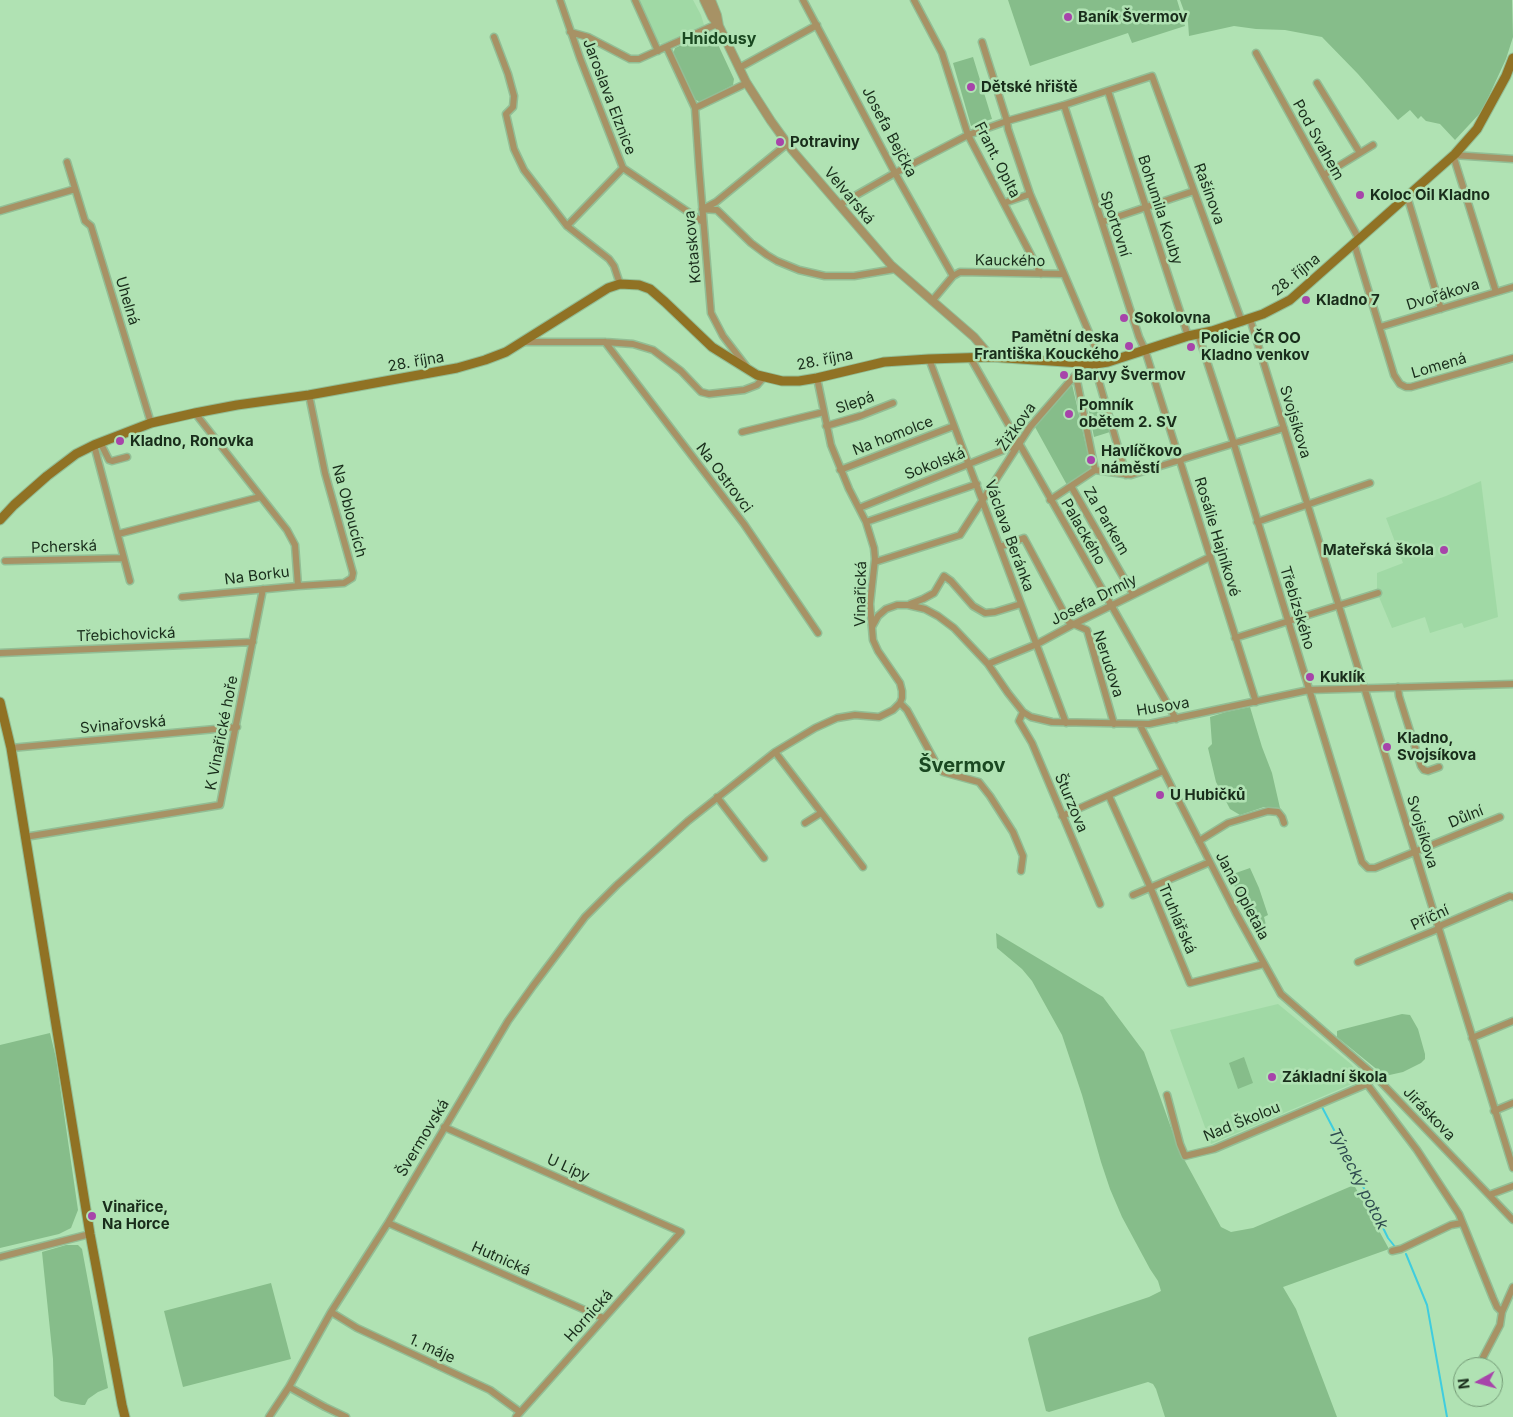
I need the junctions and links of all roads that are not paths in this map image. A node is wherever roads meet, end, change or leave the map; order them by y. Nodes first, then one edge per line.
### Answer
1 (560, 0) edge
2 (635, 0) edge
3 (704, 0) edge
4 (711, 0) edge
5 (803, 0) edge
6 (914, 0) edge
7 (718, 25) junction
8 (817, 25) junction
9 (570, 32) junction
10 (494, 37) dead end
11 (982, 42) dead end
12 (667, 48) junction
13 (658, 52) junction
14 (1256, 53) dead end
15 (1513, 58) edge
16 (739, 68) junction
17 (747, 83) junction
18 (1316, 83) dead end
19 (1108, 91) junction
20 (1064, 105) junction
21 (695, 108) junction
22 (1007, 121) junction
23 (968, 135) junction
24 (787, 144) junction
25 (1373, 145) dead end
26 (1360, 153) junction
27 (1453, 155) junction
28 (1513, 159) edge
29 (67, 162) dead end
30 (623, 168) junction
31 (896, 173) junction
32 (1324, 175) junction
33 (75, 188) junction
34 (1194, 192) junction
35 (1030, 194) junction
36 (1407, 196) junction
37 (1004, 203) junction
38 (839, 205) junction
39 (1146, 208) junction
40 (702, 209) junction
41 (0, 211) edge
42 (703, 222) junction
43 (1102, 222) junction
44 (567, 226) junction
45 (1356, 241) junction
46 (895, 269) junction
47 (1041, 274) junction
48 (1064, 274) junction
49 (953, 276) junction
50 (620, 284) junction
51 (1513, 287) edge
52 (1496, 292) junction
53 (932, 301) junction
54 (1441, 309) junction
55 (1246, 320) junction
56 (1380, 328) junction
57 (1198, 334) junction
58 (1188, 336) junction
59 (522, 342) junction
60 (605, 342) junction
61 (1145, 350) junction
62 (970, 357) junction
63 (991, 357) junction
64 (930, 358) junction
65 (1513, 358) edge
66 (1094, 364) junction
67 (750, 371) junction
68 (1076, 376) junction
69 (764, 377) junction
70 (817, 378) junction
71 (309, 395) junction
72 (892, 403) dead end
73 (195, 412) junction
74 (824, 412) junction
75 (151, 424) junction
76 (826, 426) junction
77 (954, 426) junction
78 (1284, 428) junction
79 (742, 432) dead end
80 (97, 443) junction
81 (1020, 444) junction
82 (1234, 444) junction
83 (127, 457) dead end
84 (1180, 460) junction
85 (969, 464) junction
86 (840, 470) junction
87 (1095, 470) junction
88 (1126, 475) junction
89 (1370, 482) dead end
90 (977, 484) junction
91 (1071, 486) junction
92 (260, 497) junction
93 (983, 500) junction
94 (1050, 500) junction
95 (1308, 504) junction
96 (859, 508) junction
97 (0, 520) edge
98 (866, 522) junction
99 (1257, 522) junction
100 (118, 534) junction
101 (1000, 547) junction
102 (1210, 556) junction
103 (124, 558) junction
104 (5, 561) dead end
105 (875, 562) junction
106 (130, 581) dead end
107 (298, 586) junction
108 (263, 589) junction
109 (1378, 593) dead end
110 (1133, 594) junction
111 (182, 597) dead end
112 (908, 604) junction
113 (1021, 604) junction
114 (1338, 605) junction
115 (1111, 606) junction
116 (1288, 622) junction
117 (1074, 624) junction
118 (872, 627) junction
119 (818, 633) dead end
120 (1235, 638) junction
121 (253, 642) junction
122 (1037, 644) junction
123 (0, 653) edge
124 (988, 664) junction
125 (1513, 684) edge
126 (1365, 688) junction
127 (1398, 688) junction
128 (1309, 690) junction
129 (0, 702) edge
130 (1256, 702) junction
131 (900, 703) junction
132 (1023, 712) junction
133 (1176, 719) junction
134 (1066, 723) junction
135 (1114, 724) junction
136 (1140, 725) junction
137 (236, 726) junction
138 (11, 748) junction
139 (775, 752) junction
140 (1439, 767) dead end
141 (1163, 771) junction
142 (1109, 796) junction
143 (717, 797) junction
144 (820, 812) junction
145 (1062, 816) junction
146 (1500, 817) dead end
147 (805, 823) dead end
148 (1284, 823) dead end
149 (25, 837) junction
150 (1199, 841) junction
151 (1415, 851) junction
152 (764, 858) dead end
153 (1210, 862) junction
154 (862, 867) dead end
155 (1021, 871) dead end
156 (1151, 889) junction
157 (1134, 895) dead end
158 (1513, 897) edge
159 (1100, 904) dead end
160 (1438, 929) junction
161 (1358, 962) dead end
162 (1264, 964) junction
163 (1513, 1021) edge
164 (1472, 1038) junction
165 (1376, 1076) junction
166 (1367, 1084) junction
167 (1167, 1095) dead end
168 (1513, 1103) edge
169 (1494, 1111) junction
170 (444, 1127) junction
171 (1513, 1168) edge
172 (1513, 1186) edge
173 (1489, 1195) junction
174 (1513, 1220) edge
175 (388, 1222) junction
176 (1462, 1222) junction
177 (681, 1232) joint
178 (90, 1234) junction
179 (1392, 1251) dead end
180 (0, 1257) edge
181 (1513, 1287) edge
182 (331, 1312) junction
183 (1502, 1312) junction
184 (604, 1318) junction
185 (1483, 1357) edge
186 (289, 1387) junction
187 (518, 1414) edge
188 (126, 1417) edge
189 (269, 1417) edge
190 (346, 1417) edge

1 - 9 street, Jaroslava Elznice
2 - 13 street
3 - 7 street, Velvarská
4 - 7 street, Velvarská
5 - 8 street, Josefa Bejčka
6 - 23 street, Frant. Oplta
7 - 12 street
7 - 16 street, Velvarská
8 - 16 street
8 - 31 street, Josefa Bejčka
9 - 13 street
9 - 30 street, Jaroslava Elznice
10 - 44 street
11 - 22 street
12 - 13 street
12 - 21 street
14 - 32 street, Pod Svahem
15 - 27 main road, 28. října
16 - 17 street, Velvarská
17 - 21 street
17 - 24 street, Velvarská
18 - 26 street
19 - 20 street
19 - 34 street, Rašínova
19 - 39 street, Bohumila Kouby
20 - 22 street
20 - 43 street, Sportovní
21 - 40 street, Kotaskova
22 - 23 street
22 - 35 street
23 - 31 street
23 - 37 street, Frant. Oplta
24 - 38 street, Velvarská
24 - 40 street
25 - 26 street
26 - 32 street
27 - 28 street
27 - 36 main road, 28. října
27 - 52 street
29 - 33 street, Uhelná
30 - 42 street, Jaroslava Elznice
30 - 44 street
31 - 38 street
31 - 49 street, Josefa Bejčka
32 - 45 street, Pod Svahem
33 - 41 street
33 - 75 street, Uhelná
34 - 39 street
34 - 55 street, Rašínova
35 - 37 street
35 - 48 street
36 - 45 main road, 28. října
36 - 54 street
37 - 47 street, Frant. Oplta
38 - 46 street, Velvarská
39 - 43 street
39 - 58 street, Bohumila Kouby
40 - 42 street, Kotaskova
40 - 46 street
42 - 67 street, Kotaskova
43 - 61 street, Sportovní
44 - 50 street
45 - 55 main road, 28. října
45 - 56 street, Lomená
46 - 53 street, Velvarská
47 - 48 street, Kauckého
47 - 49 street, Kauckého
48 - 66 street, Kauckého
49 - 53 street, Kauckého
50 - 59 main road, 28. října
50 - 67 main road, 28. října
51 - 52 street, Dvořákova
52 - 54 street, Dvořákova
53 - 63 street, Velvarská
54 - 56 street, Dvořákova
55 - 57 main road, 28. října
55 - 78 street, Svojsíkova
56 - 65 street, Lomená
57 - 58 main road, 28. října
57 - 82 street, Třebízského
58 - 61 main road, 28. října
59 - 60 street
59 - 71 main road, 28. října
60 - 69 street
60 - 119 street, Na Ostrovci
61 - 66 main road, 28. října
61 - 84 street, Rosálie Hajníkové
62 - 63 main road, 28. října
62 - 64 main road, 28. října
62 - 81 street, Palackého
63 - 66 main road, 28. října
64 - 70 main road, 28. října
64 - 77 street, Václava Beránka
66 - 68 street, Žižkova
66 - 88 street, Kauckého
67 - 69 main road, 28. října
68 - 81 street, Žižkova
68 - 87 street
69 - 70 main road, 28. října
70 - 74 street, Vinařická
71 - 73 main road, 28. října
71 - 107 street, Na Obloucích
72 - 76 street, Slepá
73 - 75 main road, 28. října
73 - 92 street, Na Borku
74 - 76 street, Vinařická
74 - 79 street
75 - 80 main road, 28. října
76 - 86 street, Vinařická
77 - 85 street, Václava Beránka
77 - 86 street, Na homolce
78 - 82 street
78 - 95 street, Svojsíkova
80 - 83 street
80 - 97 main road, 28. října
80 - 100 street
81 - 85 street, Sokolská
81 - 93 street, Žižkova
81 - 94 street, Palackého
82 - 84 street
82 - 99 street, Třebízského
84 - 88 street
84 - 102 street, Rosálie Hajníkové
85 - 90 street, Václava Beránka
85 - 96 street, Sokolská
86 - 96 street, Vinařická
87 - 88 street
87 - 91 street
89 - 95 street
90 - 93 street, Václava Beránka
90 - 98 street
91 - 94 street
91 - 110 street, Za Parkem
92 - 100 street
92 - 107 street, Na Borku
93 - 101 street, Václava Beránka
93 - 105 street, Žižkova
94 - 115 street, Palackého
95 - 99 street
95 - 114 street, Svojsíkova
96 - 98 street, Vinařická
98 - 105 street, Vinařická
99 - 116 street, Třebízského
100 - 103 street
101 - 113 street, Václava Beránka
101 - 117 street, Nerudova
102 - 110 street, Josefa Drmly
102 - 120 street, Rosálie Hajníkové
103 - 104 street, Pcherská
103 - 106 street
105 - 118 street, Vinařická
107 - 108 street, Na Borku
108 - 111 street, Na Borku
108 - 121 street, K Vinařické hoře
109 - 114 street
110 - 115 street, Josefa Drmly
112 - 113 street
112 - 118 street
112 - 124 street
113 - 122 street, Václava Beránka
114 - 116 street
114 - 126 street, Svojsíkova
115 - 117 street, Josefa Drmly
115 - 133 street, Palackého
116 - 120 street
116 - 128 street, Třebízského
117 - 122 street, Josefa Drmly
117 - 135 street, Nerudova
118 - 131 street, Vinařická
120 - 130 street, Rosálie Hajníkové
121 - 123 street, Třebichovická
121 - 137 street, K Vinařické hoře
122 - 124 street, Josefa Drmly
122 - 134 street, Václava Beránka
124 - 132 street
125 - 127 street, Husova
126 - 127 street, Husova
126 - 128 street, Husova
126 - 151 street, Svojsíkova
127 - 140 street
128 - 130 street, Husova
128 - 151 street, Třebízského
129 - 138 main road
130 - 133 street, Husova
131 - 139 street
131 - 155 street
132 - 134 street, Husova
132 - 145 street, Šturzova
133 - 136 street, Husova
134 - 135 street, Husova
135 - 136 street, Husova
136 - 141 street, Jana Opletala
137 - 138 street, Svinařovská
137 - 149 street, K Vinařické hoře
138 - 149 main road
139 - 143 street
139 - 144 street
141 - 142 street
141 - 150 street, Jana Opletala
142 - 145 street
142 - 156 street, Truhlářská
143 - 152 street
143 - 170 street, Švermovská
144 - 147 street
144 - 154 street
145 - 159 street, Šturzova
146 - 151 street, Důlní
148 - 150 street, Jana Opletala
149 - 178 main road
150 - 153 street, Jana Opletala
151 - 160 street, Svojsíkova
153 - 156 street
153 - 162 street, Jana Opletala
156 - 157 street
156 - 162 street, Truhlářská
158 - 160 street, Příční
160 - 161 street, Příční
160 - 164 street, Svojsíkova
162 - 165 street, Jiráskova
163 - 164 street
164 - 169 street, Svojsíkova
165 - 166 street
165 - 173 street, Jiráskova
166 - 167 street, Nad Školou
166 - 176 street
168 - 169 street
169 - 171 street, Svojsíkova
170 - 175 street, Švermovská
170 - 177 street, U Lípy
172 - 173 street
173 - 174 street, Jiráskova
175 - 182 street, Švermovská
175 - 184 street, Hutnická
176 - 179 street
176 - 183 street
177 - 184 street, Hornická
178 - 180 street
178 - 188 main road
181 - 183 street
182 - 186 street, Švermovská
182 - 187 street, 1. máje
183 - 185 street
184 - 187 street, Hornická
186 - 189 street, Švermovská
186 - 190 street

